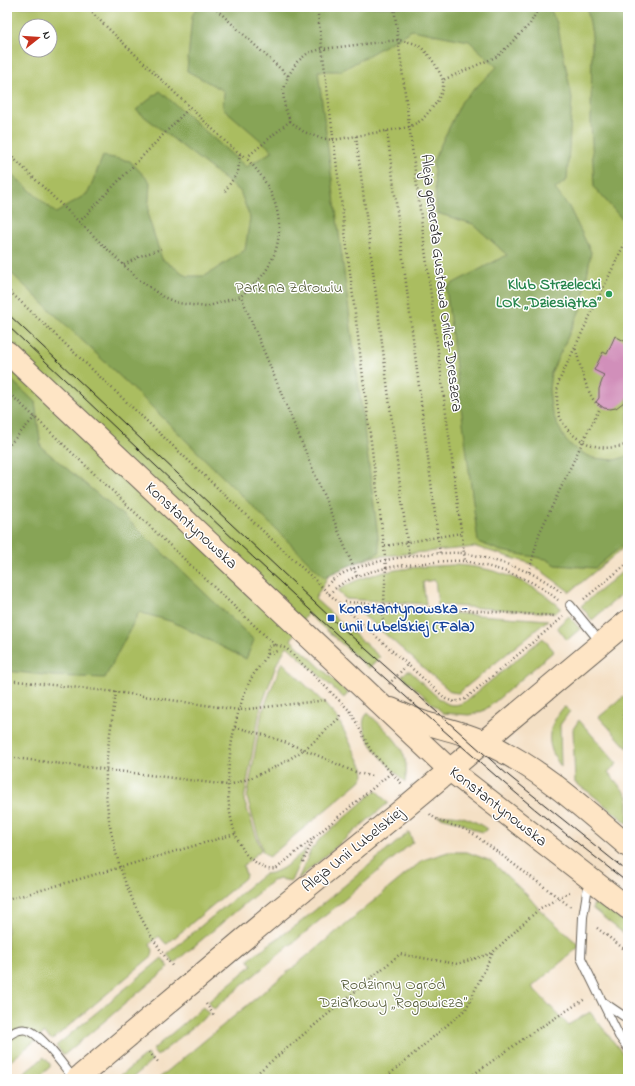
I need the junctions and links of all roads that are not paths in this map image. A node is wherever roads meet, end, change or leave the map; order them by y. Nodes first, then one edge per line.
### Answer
1 (7, 352) edge
2 (571, 608) road end
3 (628, 621) edge
4 (601, 644) junction
5 (380, 694) junction
6 (484, 742) junction
7 (450, 770) junction
8 (628, 846) edge
9 (590, 878) junction
10 (628, 908) edge
11 (603, 1002) junction
12 (628, 1019) edge
13 (7, 1036) edge
14 (628, 1048) edge
15 (76, 1079) edge

1 - 5 main road, Konstantynowska
2 - 4 lane
3 - 4 main road, Aleja Unii Lubelskiej
4 - 6 main road, Aleja Unii Lubelskiej
5 - 6 main road, Konstantynowska
5 - 7 main road, Konstantynowska
6 - 7 main road, Aleja Unii Lubelskiej
6 - 8 main road, Konstantynowska
7 - 9 main road, Konstantynowska
7 - 15 main road, Aleja Unii Lubelskiej
9 - 10 main road, Konstantynowska
9 - 11 lane
11 - 12 lane
11 - 14 lane
13 - 15 lane

